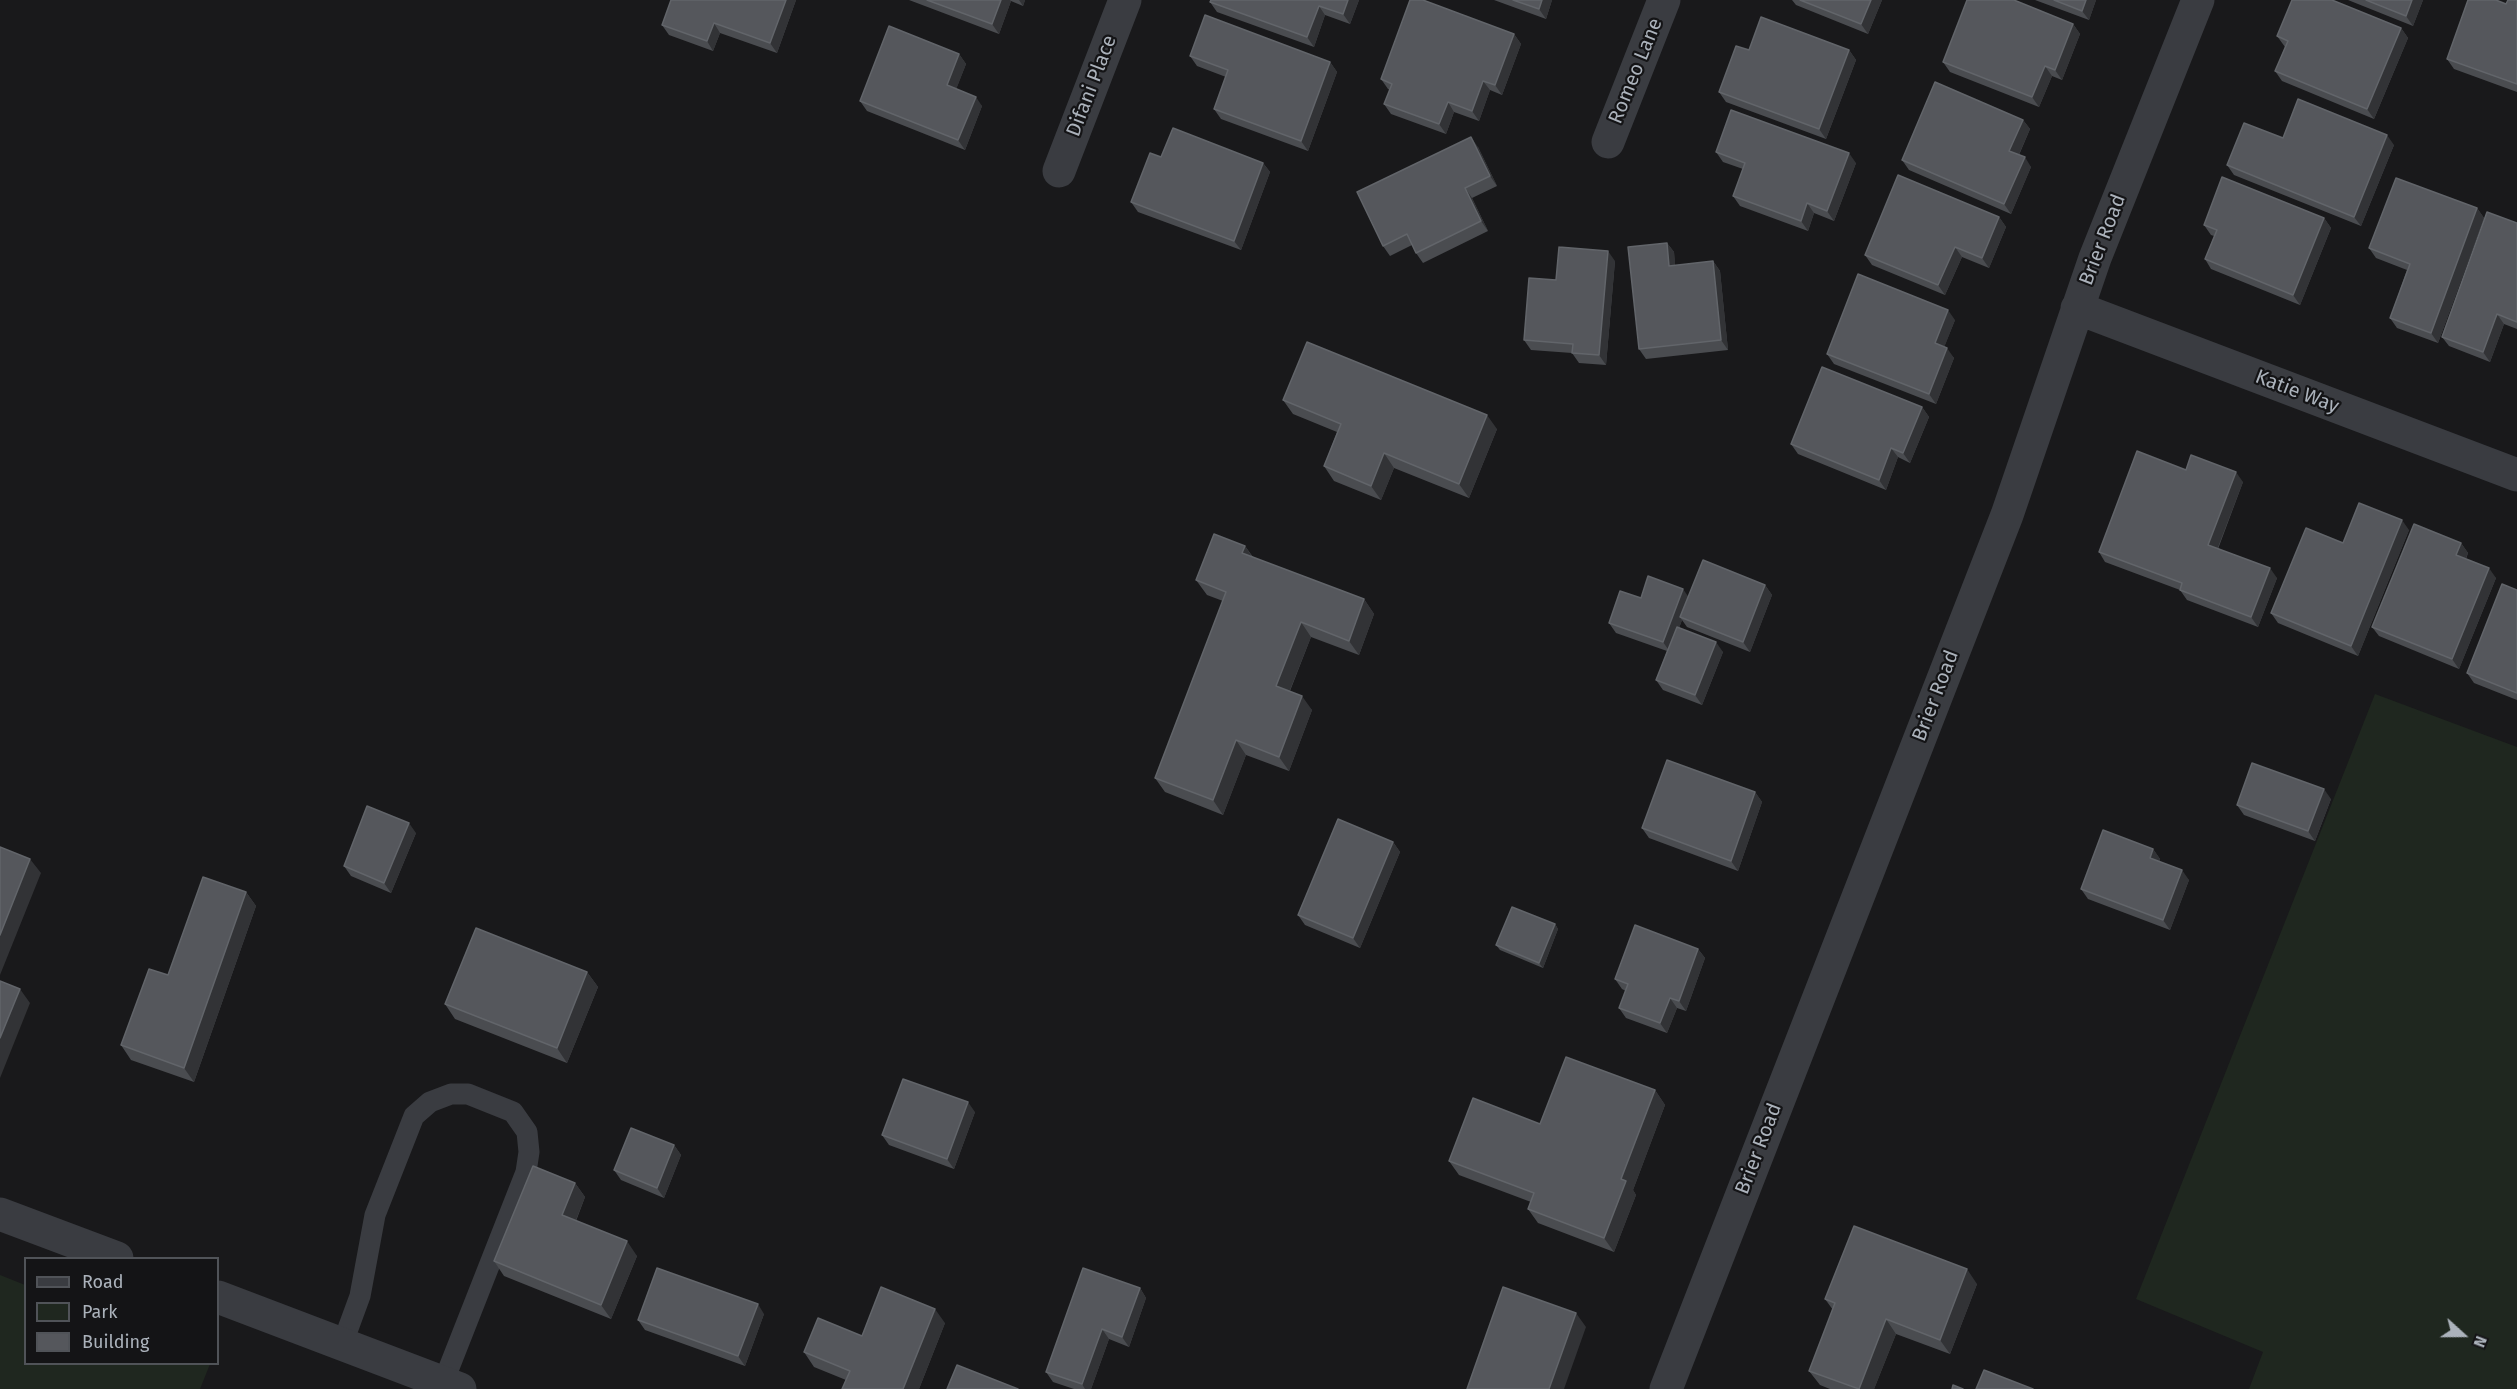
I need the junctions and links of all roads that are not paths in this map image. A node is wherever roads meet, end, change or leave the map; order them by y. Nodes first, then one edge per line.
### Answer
1 (1125, 0) edge
2 (1664, 0) edge
3 (2198, 0) edge
4 (1608, 142) dead end
5 (1059, 171) dead end
6 (2077, 308) junction
7 (2517, 475) edge
8 (0, 1214) edge
9 (114, 1257) edge
10 (219, 1297) edge
11 (342, 1345) junction
12 (452, 1386) edge
13 (1666, 1389) edge

1 - 5 street, Difani Place
2 - 4 street, Romeo Lane
3 - 6 street, Brier Road
6 - 7 street, Katie Way
6 - 13 street, Brier Road
8 - 9 street
10 - 11 street
11 - 12 street
11 - 12 lane

